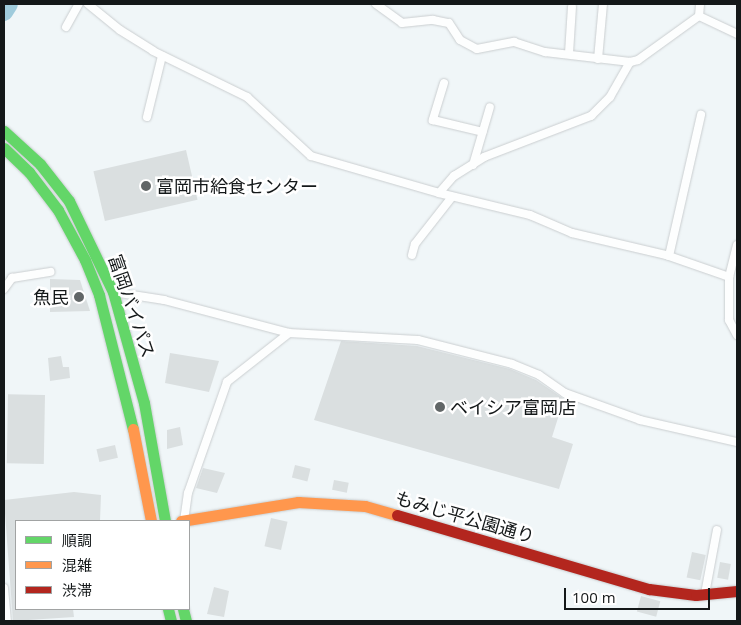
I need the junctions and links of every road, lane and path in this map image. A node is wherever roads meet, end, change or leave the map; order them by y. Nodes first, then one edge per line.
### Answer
1 (79, 4) edge
2 (88, 4) edge
3 (376, 4) edge
4 (603, 4) edge
5 (700, 4) edge
6 (572, 7) dead end
7 (700, 16) junction
8 (66, 27) dead end
9 (737, 34) edge
10 (569, 53) junction
11 (162, 56) junction
12 (598, 59) junction
13 (630, 62) junction
14 (444, 83) dead end
15 (490, 107) dead end
16 (701, 115) dead end
17 (147, 117) dead end
18 (4, 131) edge
19 (483, 132) junction
20 (4, 148) edge
21 (473, 164) junction
22 (439, 194) junction
23 (452, 197) junction
24 (737, 245) edge
25 (412, 255) dead end
26 (669, 256) junction
27 (51, 272) dead end
28 (729, 277) junction
29 (4, 289) edge
30 (112, 292) junction
31 (289, 333) junction
32 (737, 335) edge
33 (737, 442) edge
34 (151, 520) edge
35 (165, 520) edge
36 (183, 520) edge
37 (188, 520) edge
38 (717, 530) dead end
39 (4, 588) edge
40 (737, 591) edge
41 (705, 594) junction
42 (7, 621) edge

1 - 8 street
2 - 11 street
3 - 10 street
4 - 12 street
5 - 7 street
6 - 10 street
7 - 9 street
7 - 13 street
10 - 12 street
11 - 17 street
11 - 22 street
12 - 13 street
13 - 21 street
14 - 19 street
15 - 19 street
16 - 26 street
18 - 30 main road, 富岡バイパス
19 - 21 street
20 - 34 main road, 富岡バイパス
21 - 22 street
22 - 23 street
23 - 25 street
23 - 26 street
24 - 28 street
26 - 28 street
27 - 29 street
28 - 32 street
30 - 31 street
30 - 35 main road, 富岡バイパス
31 - 33 street
31 - 36 street
37 - 41 main road, もみじ平公園通り
38 - 41 street
39 - 42 street
40 - 41 main road, もみじ平公園通り

